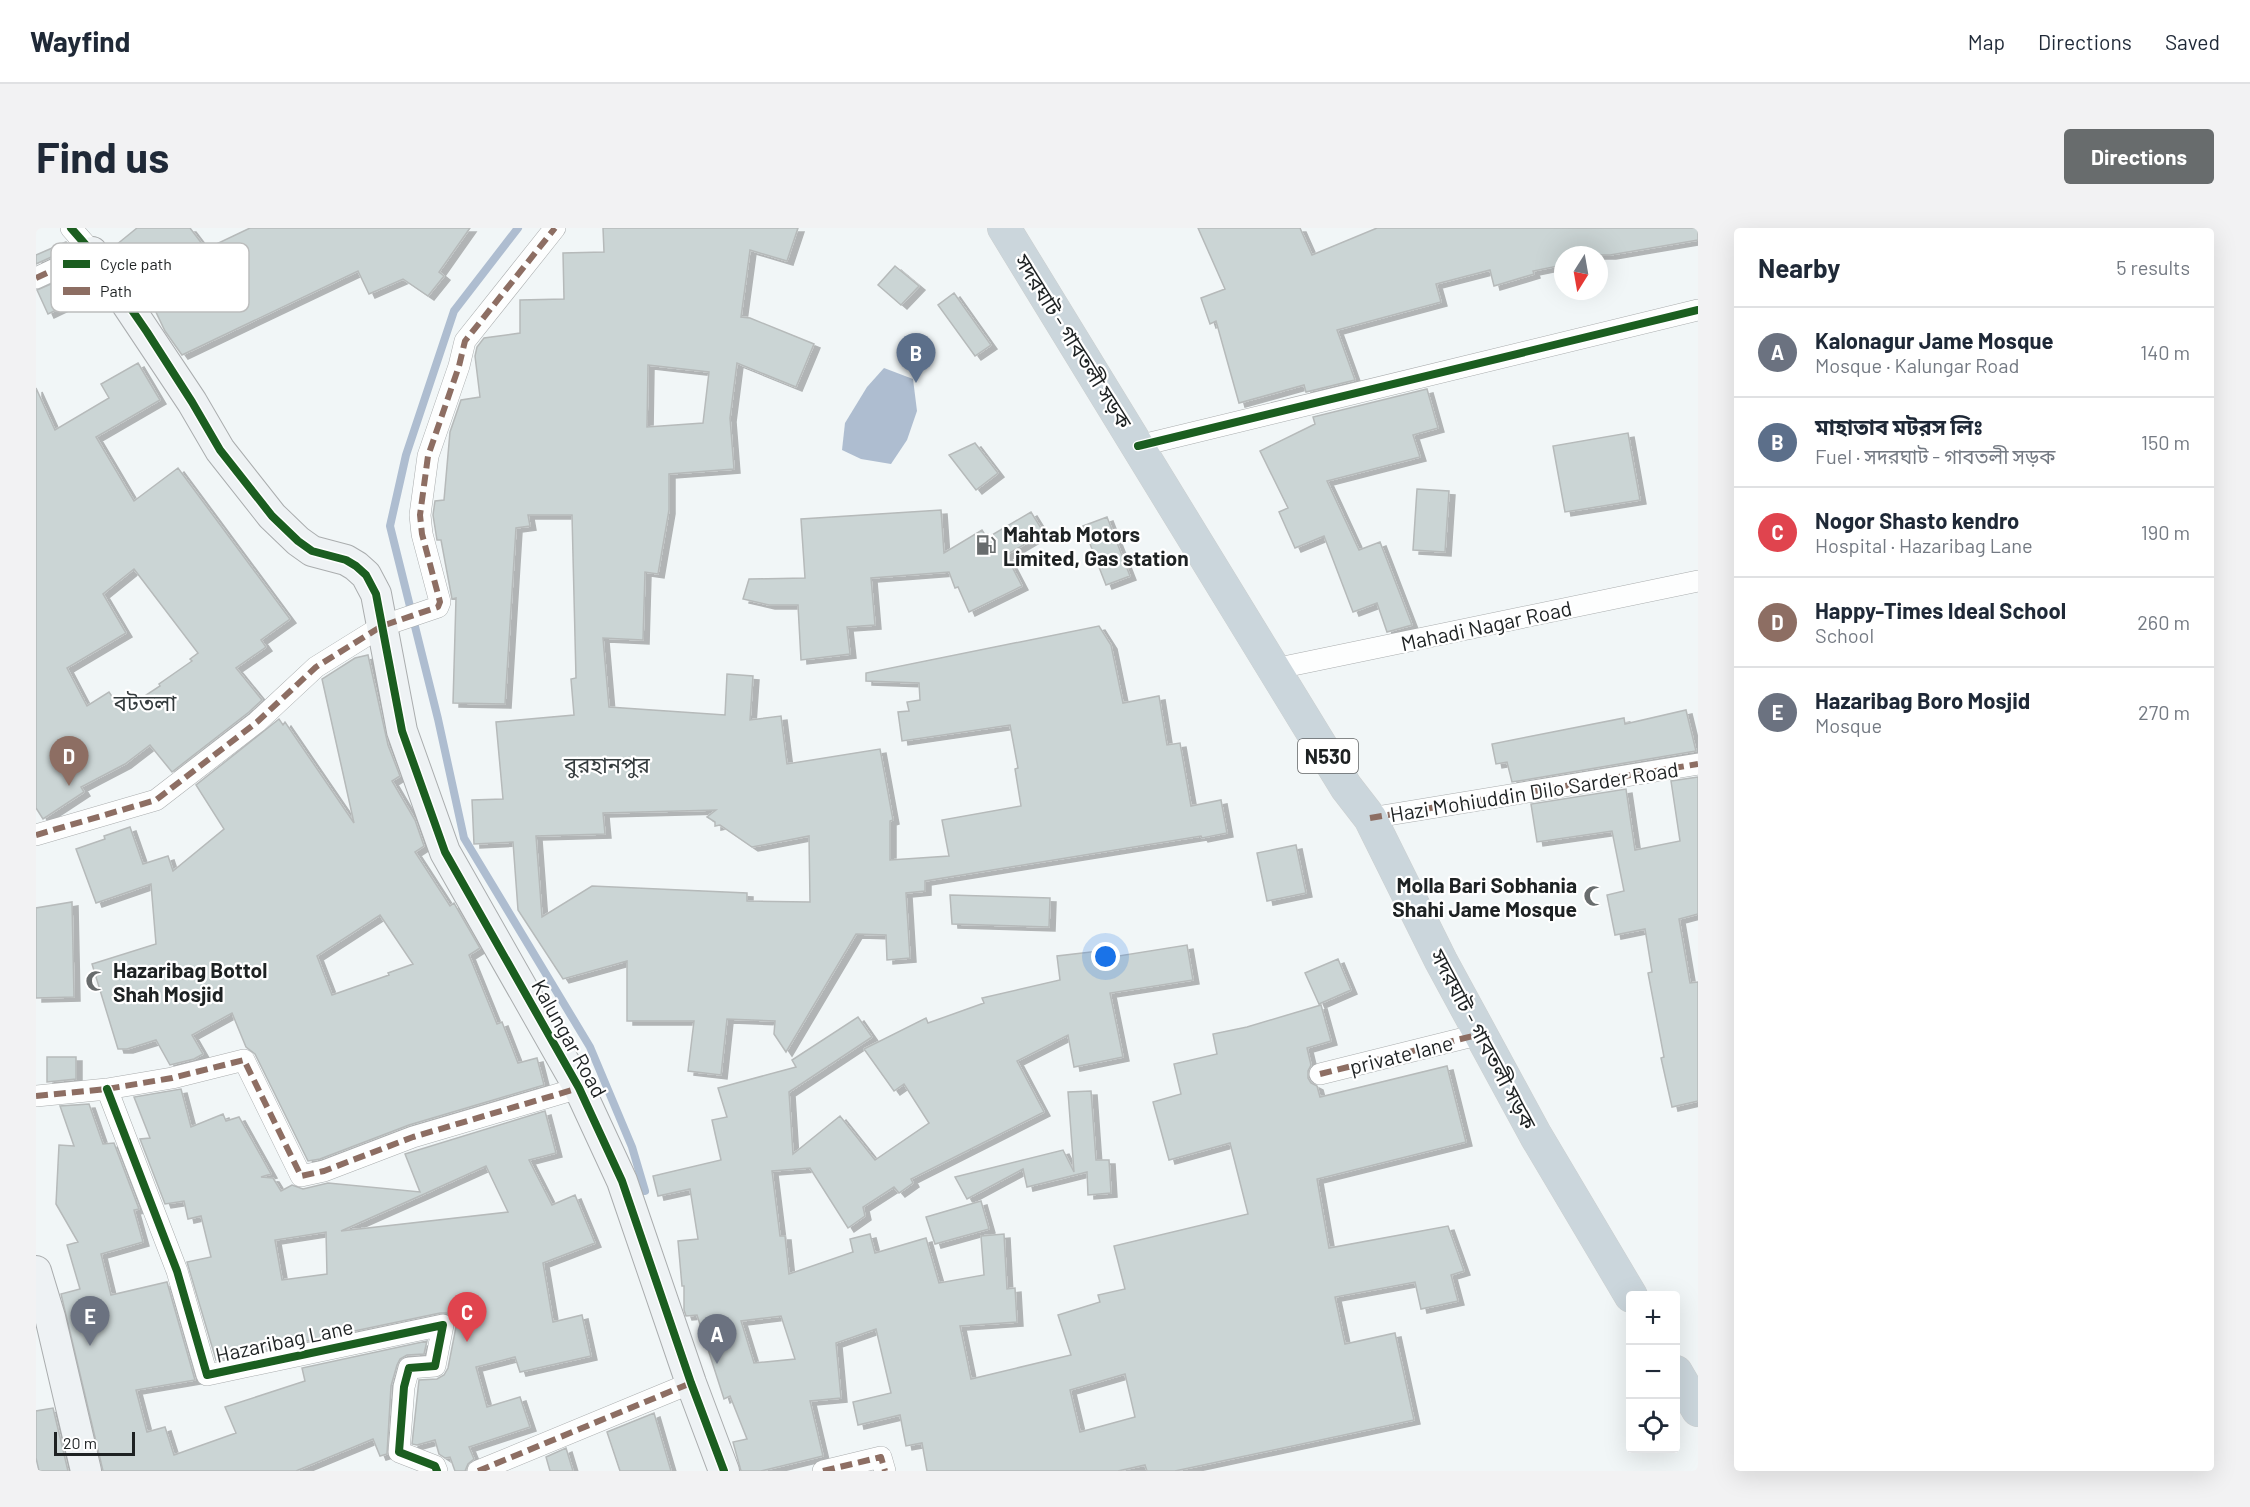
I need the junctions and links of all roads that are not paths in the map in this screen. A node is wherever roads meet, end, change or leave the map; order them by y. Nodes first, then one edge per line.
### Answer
1 (71, 228) edge
2 (555, 228) edge
3 (1004, 228) edge
4 (84, 243) edge
5 (51, 271) edge
6 (36, 278) edge
7 (1698, 310) edge
8 (132, 312) edge
9 (1138, 446) junction
10 (1698, 581) edge
11 (391, 622) junction
12 (1274, 669) junction
13 (1698, 764) edge
14 (1370, 818) junction
15 (36, 835) edge
16 (1481, 1034) junction
17 (1320, 1074) dead end
18 (579, 1088) junction
19 (107, 1089) junction
20 (36, 1096) edge
21 (36, 1271) edge
22 (1628, 1291) edge
23 (1680, 1379) edge
24 (691, 1383) junction
25 (1698, 1410) edge
26 (431, 1469) edge
27 (86, 1471) edge
28 (478, 1471) edge
29 (724, 1471) edge
30 (823, 1471) edge
31 (885, 1471) edge

1 - 4 street
2 - 11 street
3 - 9 highway, সদরঘাট - গাবতলী সড়ক / N530
5 - 6 street
7 - 9 street
8 - 11 street, Kalungar Road
9 - 12 highway, সদরঘাট - গাবতলী সড়ক / N530
10 - 12 street, Mahadi Nagar Road
11 - 15 street
11 - 18 street, Kalungar Road
12 - 14 highway, সদরঘাট - গাবতলী সড়ক / N530
13 - 14 street, Hazi Mohiuddin Dilo Sarder Road
14 - 16 highway, সদরঘাট - গাবতলী সড়ক / N530
16 - 17 street, private lane
16 - 22 highway, সদরঘাট - গাবতলী সড়ক / N530
18 - 19 street
18 - 24 street, Kalungar Road
19 - 20 street
19 - 26 street, Hazaribag Lane
21 - 27 street
23 - 25 highway
24 - 28 street
24 - 29 street, Kalungar Road
30 - 31 street

